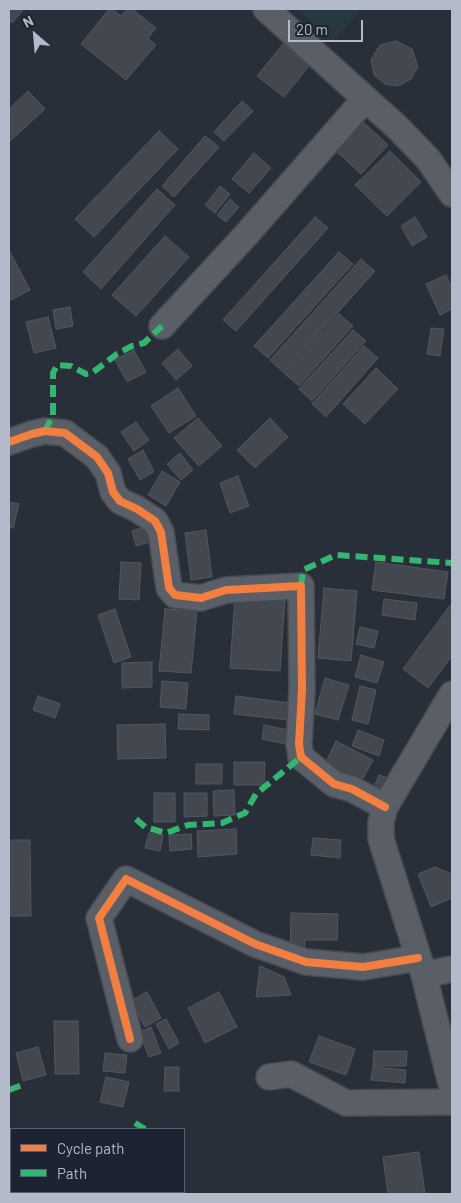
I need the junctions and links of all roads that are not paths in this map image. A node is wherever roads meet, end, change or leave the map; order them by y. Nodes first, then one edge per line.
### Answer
1 (266, 9) edge
2 (365, 99) junction
3 (452, 194) edge
4 (162, 326) dead end
5 (9, 442) edge
6 (452, 694) edge
7 (385, 807) junction
8 (421, 967) junction
9 (452, 969) edge
10 (130, 1040) dead end
11 (269, 1077) dead end
12 (452, 1088) edge
13 (452, 1102) edge

1 - 2 street
2 - 3 street
2 - 4 street
5 - 7 street
6 - 7 street
7 - 8 street
8 - 9 street
8 - 10 street
8 - 12 street
11 - 13 street

